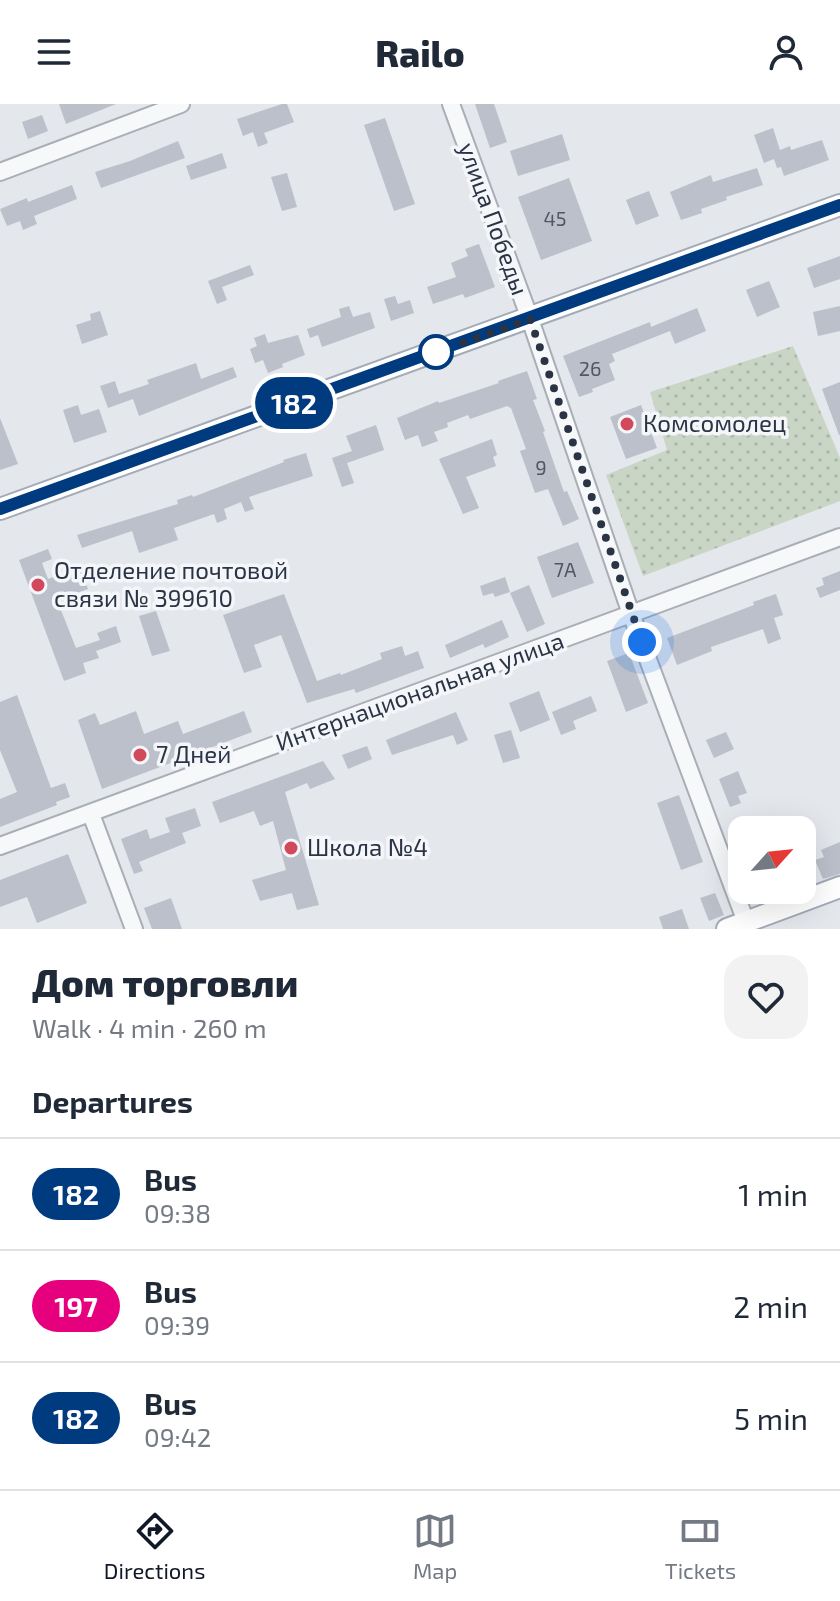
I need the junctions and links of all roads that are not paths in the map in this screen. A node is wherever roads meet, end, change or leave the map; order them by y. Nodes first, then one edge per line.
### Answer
1 (181, 104) edge
2 (451, 104) edge
3 (0, 172) edge
4 (840, 205) edge
5 (530, 319) junction
6 (0, 509) edge
7 (840, 537) edge
8 (631, 614) junction
9 (91, 814) junction
10 (0, 846) edge
11 (840, 887) edge
12 (736, 925) edge
13 (134, 929) edge

1 - 3 street
2 - 5 street, улица Победы
4 - 5 main road
5 - 6 main road
5 - 8 street, улица Победы
7 - 8 street, Интернациональная улица
8 - 9 street, Интернациональная улица
8 - 12 street, улица Победы
9 - 10 street, Интернациональная улица
9 - 13 street
11 - 12 main road

